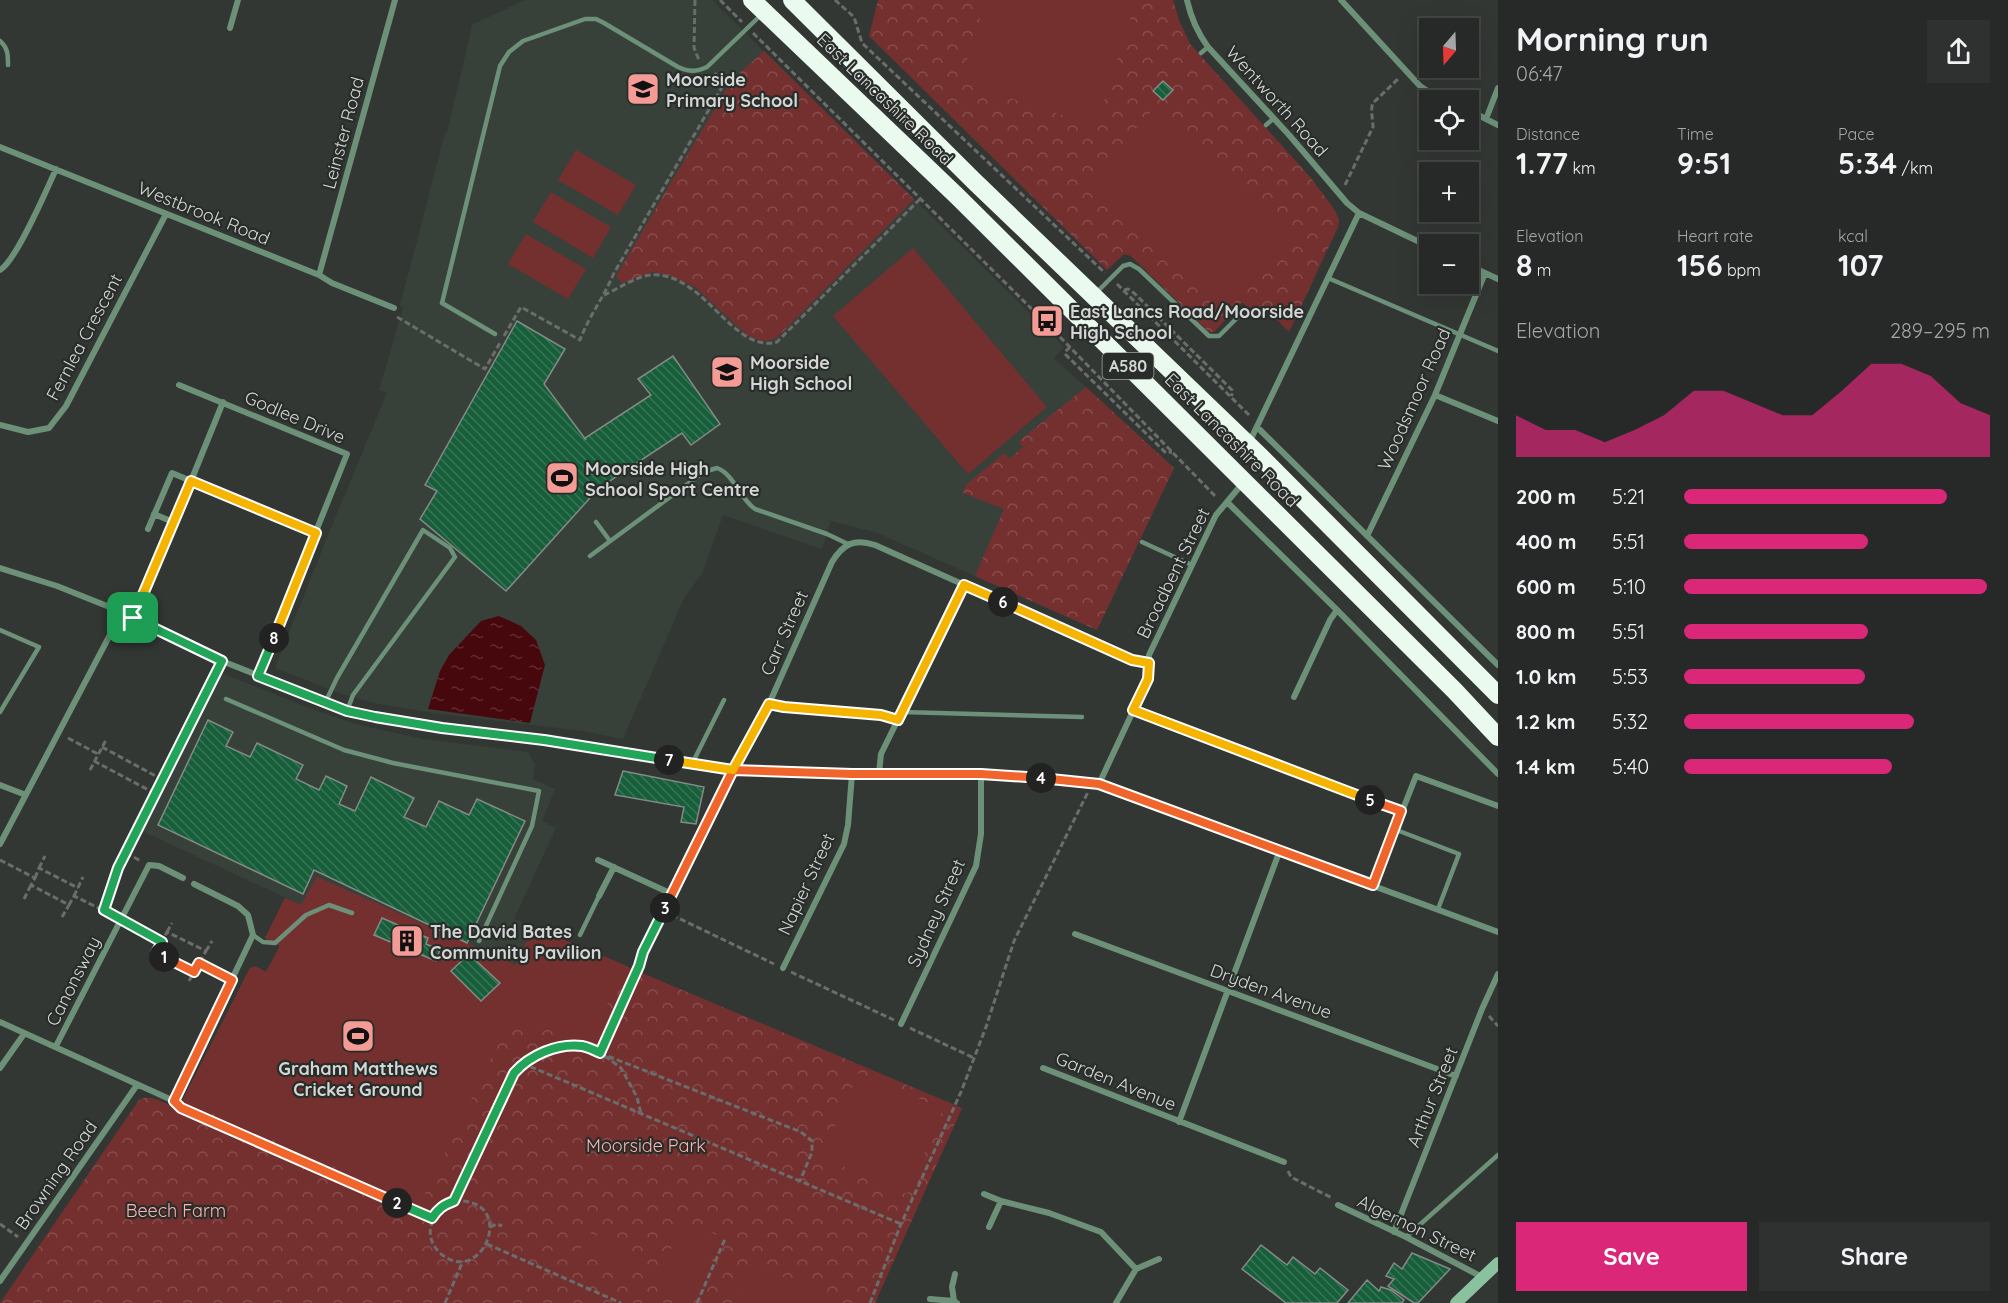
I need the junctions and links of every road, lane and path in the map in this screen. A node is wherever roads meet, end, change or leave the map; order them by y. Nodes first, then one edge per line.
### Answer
1 (238, 0) edge
2 (395, 0) edge
3 (695, 0) edge
4 (720, 0) edge
5 (792, 0) edge
6 (835, 0) edge
7 (1187, 0) edge
8 (1341, 0) edge
9 (758, 6) edge
10 (230, 28) dead end
11 (748, 28) junction
12 (0, 41) edge
13 (1208, 48) junction
14 (1201, 53) dead end
15 (8, 65) dead end
16 (707, 67) junction
17 (1406, 71) junction
18 (1498, 88) edge
19 (1425, 90) edge
20 (1479, 116) edge
21 (1274, 119) junction
22 (1486, 119) junction
23 (1498, 124) edge
24 (1266, 125) dead end
25 (0, 147) edge
26 (56, 169) junction
27 (1338, 193) junction
28 (920, 199) junction
29 (1359, 213) junction
30 (166, 214) junction
31 (1419, 242) edge
32 (0, 270) edge
33 (1479, 270) edge
34 (1485, 273) junction
35 (319, 275) junction
36 (1110, 278) junction
37 (1328, 278) junction
38 (1498, 279) edge
39 (604, 295) junction
40 (1093, 296) junction
41 (394, 308) dead end
42 (1242, 313) dead end
43 (495, 334) dead end
44 (1460, 335) junction
45 (580, 340) dead end
46 (1070, 347) junction
47 (1498, 351) edge
48 (179, 385) dead end
49 (1435, 395) junction
50 (223, 402) junction
51 (1498, 421) edge
52 (0, 425) edge
53 (1257, 427) junction
54 (1248, 445) junction
55 (1173, 452) junction
56 (191, 481) junction
57 (1244, 481) junction
58 (1226, 504) junction
59 (154, 514) junction
60 (173, 522) junction
61 (596, 522) dead end
62 (148, 529) dead end
63 (316, 533) junction
64 (1367, 536) junction
65 (610, 541) junction
66 (1142, 542) dead end
67 (848, 544) junction
68 (590, 556) dead end
69 (1192, 565) junction
70 (0, 568) edge
71 (964, 585) junction
72 (1337, 610) junction
73 (122, 612) junction
74 (133, 618) junction
75 (0, 630) edge
76 (222, 661) junction
77 (1149, 663) junction
78 (1498, 665) edge
79 (258, 676) junction
80 (1498, 695) edge
81 (1294, 697) dead end
82 (226, 699) dead end
83 (724, 700) dead end
84 (326, 703) junction
85 (769, 704) junction
86 (1133, 710) junction
87 (347, 711) junction
88 (0, 712) edge
89 (902, 712) junction
90 (1082, 717) dead end
91 (898, 720) junction
92 (58, 734) junction
93 (1498, 737) edge
94 (106, 740) dead end
95 (102, 747) junction
96 (98, 754) junction
97 (94, 761) dead end
98 (692, 764) junction
99 (90, 770) dead end
100 (733, 770) junction
101 (879, 773) junction
102 (852, 774) junction
103 (981, 774) junction
104 (1498, 774) edge
105 (163, 780) junction
106 (1096, 783) junction
107 (0, 785) edge
108 (156, 794) junction
109 (27, 795) junction
110 (1498, 806) edge
111 (1401, 811) junction
112 (1394, 829) junction
113 (0, 844) edge
114 (1280, 850) junction
115 (126, 853) junction
116 (45, 856) dead end
117 (0, 860) edge
118 (598, 860) dead end
119 (149, 865) junction
120 (614, 867) junction
121 (39, 868) junction
122 (83, 877) dead end
123 (35, 878) junction
124 (183, 878) dead end
125 (194, 884) dead end
126 (31, 885) junction
127 (1373, 885) junction
128 (78, 888) junction
129 (672, 894) junction
130 (74, 896) junction
131 (599, 896) joint
132 (24, 899) dead end
133 (69, 905) junction
134 (1438, 909) junction
135 (104, 910) junction
136 (663, 911) junction
137 (352, 912) dead end
138 (62, 917) dead end
139 (121, 920) junction
140 (172, 923) dead end
141 (167, 932) junction
142 (1498, 932) edge
143 (580, 934) dead end
144 (1076, 934) dead end
145 (254, 935) junction
146 (212, 941) dead end
147 (479, 941) dead end
148 (162, 942) junction
149 (206, 951) junction
150 (643, 952) joint
151 (156, 953) junction
152 (151, 961) dead end
153 (199, 963) junction
154 (783, 968) junction
155 (194, 972) junction
156 (1498, 974) edge
157 (232, 980) junction
158 (189, 981) dead end
159 (1227, 991) junction
160 (0, 1022) edge
161 (901, 1024) junction
162 (24, 1034) junction
163 (56, 1046) junction
164 (600, 1053) junction
165 (974, 1058) junction
166 (522, 1064) junction
167 (0, 1068) edge
168 (1043, 1068) dead end
169 (1456, 1076) junction
170 (137, 1085) junction
171 (174, 1101) junction
172 (640, 1114) junction
173 (1179, 1122) junction
174 (1498, 1155) edge
175 (1284, 1162) joint
176 (800, 1181) junction
177 (984, 1194) dead end
178 (454, 1201) junction
179 (1001, 1201) junction
180 (1338, 1205) joint
181 (432, 1218) junction
182 (0, 1224) edge
183 (901, 1224) junction
184 (502, 1226) dead end
185 (490, 1227) junction
186 (989, 1227) dead end
187 (1394, 1232) junction
188 (1406, 1237) junction
189 (725, 1239) dead end
190 (27, 1243) junction
191 (488, 1244) junction
192 (1159, 1259) dead end
193 (463, 1261) junction
194 (1136, 1269) junction
195 (1491, 1272) edge
196 (955, 1274) dead end
197 (0, 1281) edge
198 (930, 1299) dead end
199 (955, 1302) edge
200 (444, 1303) edge
201 (621, 1303) edge
202 (697, 1303) edge
203 (870, 1303) edge
204 (1116, 1303) edge
205 (1456, 1303) edge

1 - 10 street
2 - 35 street, Leinster Road
3 - 16 path
4 - 11 path
5 - 40 highway, East Lancashire Road / A580
6 - 36 path
7 - 13 street, Wentworth Road
8 - 17 street
9 - 11 lane
9 - 57 highway, East Lancashire Road / A580
11 - 16 lane
11 - 28 path
12 - 15 lane
13 - 14 lane
13 - 21 street, Wentworth Road
16 - 39 path
16 - 43 lane
17 - 19 street
17 - 27 path
18 - 22 street
20 - 22 street
21 - 24 lane
21 - 27 street, Wentworth Road
22 - 23 street
25 - 26 street, Westbrook Road
26 - 30 street, Westbrook Road
26 - 32 street
27 - 29 street, Wentworth Road
28 - 39 path
28 - 46 path
29 - 31 street, Wentworth Road
29 - 37 street
30 - 35 street, Westbrook Road
30 - 52 street, Fernlea Crescent
33 - 34 street
34 - 38 street
34 - 44 street, Woodsmoor Road
35 - 41 street, Westbrook Road
36 - 40 lane
36 - 42 lane
36 - 53 path
37 - 44 lane
37 - 53 street
39 - 45 path
40 - 54 highway, East Lancashire Road / A580
44 - 47 lane
44 - 49 street, Woodsmoor Road
46 - 55 path
46 - 55 path
48 - 50 street, Godlee Drive
49 - 51 street
49 - 64 street, Woodsmoor Road
50 - 56 street
50 - 63 street, Godlee Drive
53 - 54 street
53 - 64 street
54 - 80 highway, East Lancashire Road / A580
55 - 58 path
56 - 59 street
56 - 60 street
56 - 63 street
57 - 58 street, Broadbent Street
57 - 93 highway, East Lancashire Road / A580
58 - 69 street, Broadbent Street
58 - 72 street
59 - 60 street
59 - 62 street
60 - 74 street
61 - 65 lane
63 - 79 street, Godlee Drive
64 - 78 street
65 - 67 lane
65 - 68 lane
66 - 69 lane
67 - 71 street
67 - 85 street, Carr Street
69 - 77 street, Broadbent Street
70 - 73 street
71 - 77 street
71 - 89 street
72 - 81 street
72 - 104 street
73 - 74 street
73 - 92 street
74 - 76 street
75 - 88 lane
76 - 79 street
76 - 105 path
77 - 86 street, Broadbent Street
79 - 84 street
82 - 147 lane
83 - 98 lane
84 - 87 street
84 - 87 lane
85 - 91 lane
85 - 100 street, Carr Street
86 - 106 street, Broadbent Street
86 - 111 lane
87 - 98 street
89 - 90 lane
89 - 91 street
91 - 101 street
92 - 96 path
92 - 109 street
94 - 95 path
95 - 96 path
95 - 105 path
96 - 99 path
97 - 108 path
98 - 100 street
100 - 102 street
100 - 129 street, Carr Street
101 - 102 street
101 - 103 street
102 - 154 street, Napier Street
103 - 106 street
103 - 161 street, Sydney Street
105 - 108 path
106 - 114 street
106 - 165 path
107 - 109 street
108 - 115 path
109 - 113 street
110 - 111 street
111 - 112 street
112 - 127 street
112 - 134 lane
114 - 127 street
114 - 159 street
115 - 119 path
115 - 135 path
116 - 121 path
117 - 123 path
118 - 120 street
119 - 124 street
119 - 139 street, Canonsway
120 - 129 street
120 - 131 street
121 - 123 path
121 - 128 path
122 - 128 path
123 - 126 path
125 - 145 street
126 - 132 path
126 - 133 path
127 - 134 street
128 - 130 path
129 - 136 street, Carr Street
130 - 133 path
130 - 135 path
131 - 143 lane
133 - 138 path
134 - 142 street
135 - 139 path
136 - 150 street, Carr Street
136 - 154 path
137 - 145 lane
139 - 148 path
139 - 163 street, Canonsway
140 - 141 path
141 - 148 path
141 - 149 path
144 - 159 street, Dryden Avenue
145 - 157 street
146 - 149 path
148 - 151 path
149 - 153 path
150 - 164 path
151 - 152 path
151 - 155 path
153 - 155 path
153 - 157 path
154 - 161 path
155 - 158 path
156 - 169 street, Arthur Street
157 - 171 street
159 - 169 street, Dryden Avenue
159 - 173 street
160 - 162 street
161 - 165 path
162 - 163 street
162 - 167 street
163 - 170 street
164 - 166 path
164 - 172 path
164 - 176 path
165 - 183 path
166 - 172 path
166 - 178 path
168 - 173 street, Garden Avenue
169 - 187 street, Arthur Street
170 - 171 street
170 - 190 street, Browning Road
171 - 181 path
172 - 176 path
173 - 175 street, Garden Avenue
174 - 188 lane
175 - 180 path
176 - 183 path
177 - 179 street
178 - 181 path
178 - 185 path
179 - 186 street
179 - 194 street
180 - 187 street, Algernon Street
181 - 193 path
182 - 190 path
183 - 203 path
184 - 185 path
185 - 191 path
187 - 188 street, Algernon Street
188 - 195 street, Algernon Street
189 - 202 path
190 - 197 street, Browning Road
191 - 193 path
191 - 201 path
192 - 194 street
193 - 200 path
194 - 204 street
195 - 205 street
196 - 199 street
198 - 199 street

